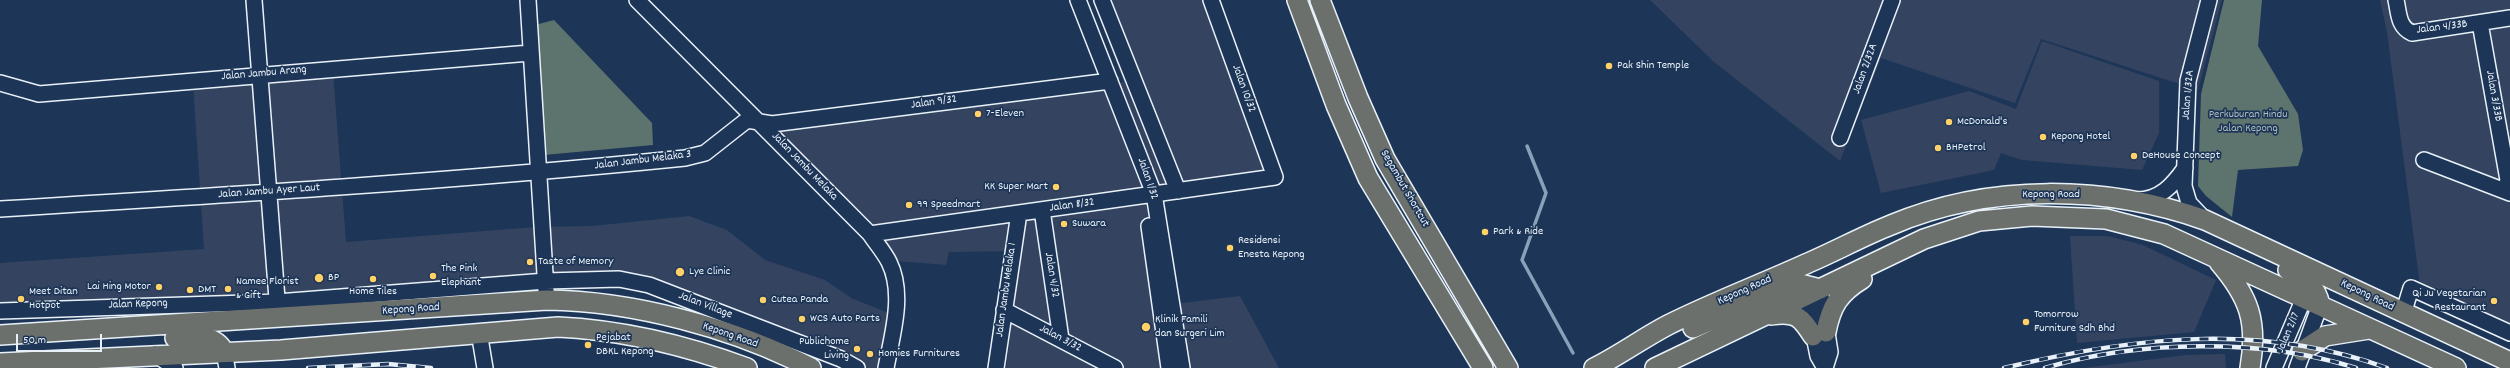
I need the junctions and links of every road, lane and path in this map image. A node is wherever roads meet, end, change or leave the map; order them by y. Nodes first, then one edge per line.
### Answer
1 (254, 0) edge
2 (528, 0) edge
3 (637, 0) edge
4 (1078, 0) edge
5 (1102, 0) edge
6 (1211, 0) edge
7 (1297, 0) edge
8 (1320, 0) edge
9 (1892, 0) edge
10 (2209, 0) edge
11 (2396, 0) edge
12 (2510, 18) edge
13 (2480, 23) junction
14 (530, 53) junction
15 (261, 74) junction
16 (1110, 81) junction
17 (0, 83) edge
18 (759, 120) junction
19 (1840, 138) dead end
20 (2424, 160) dead end
21 (2185, 168) junction
22 (538, 173) junction
23 (1275, 177) joint
24 (1178, 191) junction
25 (2508, 192) edge
26 (270, 193) junction
27 (1154, 194) junction
28 (1132, 197) junction
29 (2128, 199) junction
30 (0, 209) edge
31 (1042, 210) junction
32 (1019, 213) junction
33 (2205, 220) junction
34 (1893, 224) junction
35 (870, 234) junction
36 (2245, 237) junction
37 (1903, 248) junction
38 (2215, 258) junction
39 (1812, 290) junction
40 (546, 291) junction
41 (2314, 299) junction
42 (277, 310) junction
43 (1004, 310) junction
44 (0, 311) edge
45 (2403, 314) junction
46 (1765, 316) junction
47 (2369, 329) junction
48 (2510, 333) edge
49 (471, 334) junction
50 (1820, 334) junction
51 (0, 335) edge
52 (1061, 340) junction
53 (0, 346) edge
54 (2480, 349) junction
55 (1499, 350) junction
56 (154, 354) junction
57 (225, 360) edge
58 (2300, 360) edge
59 (2510, 362) edge
60 (0, 363) edge
61 (1602, 364) edge
62 (1482, 367) edge
63 (175, 368) edge
64 (485, 368) edge
65 (747, 368) edge
66 (811, 368) edge
67 (857, 368) edge
68 (886, 368) edge
69 (996, 368) edge
70 (1115, 368) edge
71 (1169, 368) edge
72 (1182, 368) edge
73 (1508, 368) edge
74 (1518, 368) edge
75 (1580, 368) edge
76 (1655, 368) edge
77 (1825, 368) edge
78 (2250, 368) edge
79 (2274, 368) edge
80 (2456, 368) edge

1 - 15 street
2 - 14 street
3 - 18 street, Jalan Jambu Melaka
4 - 16 street, Jalan 1/32
5 - 24 street
6 - 23 street, Jalan 10/32
7 - 62 main road, Segambut Shortcut
8 - 55 main road, Segambut Shortcut
9 - 19 street, Jalan 2/32A
10 - 21 street, Jalan 1/32A
11 - 13 street, Jalan 4/33B
12 - 13 street, Jalan 4/33B
13 - 25 street, Jalan 3/33B
14 - 15 street, Jalan Jambu Arang
14 - 22 street
15 - 17 street, Jalan Jambu Arang
15 - 26 street
16 - 18 street, Jalan 9/32
16 - 27 street, Jalan 1/32
18 - 22 street, Jalan Jambu Melaka 3
18 - 35 street, Jalan Jambu Melaka
20 - 25 street, Jalan 3/33B
21 - 29 street
21 - 33 street
22 - 26 street, Jalan Jambu Ayer Laut
22 - 40 street
23 - 24 street, Jalan 8/32
24 - 27 street, Jalan 8/32
26 - 30 street, Jalan Jambu Ayer Laut
26 - 42 street
27 - 28 street, Jalan 8/32
27 - 72 street, Jalan 1/32
28 - 31 street, Jalan 8/32
28 - 71 street
29 - 33 main road, Kepong Road
29 - 34 main road, Kepong Road
31 - 32 street, Jalan 8/32
31 - 52 street, Jalan 4/32
32 - 35 street, Jalan 8/32
32 - 43 street, Jalan Jambu Melaka 1
33 - 36 main road, Kepong Road
34 - 39 main road
34 - 61 main road, Kepong Road
35 - 68 street, Jalan Jambu Melaka
36 - 41 main road
36 - 45 main road, Kepong Road
37 - 38 main road, Kepong Road
37 - 39 main road, Kepong Road
37 - 50 main road
38 - 41 main road, Kepong Road
38 - 78 main road
39 - 46 main road, Kepong Road
39 - 50 street
39 - 61 main road
40 - 42 main road, Kepong Road
40 - 66 main road, Kepong Road
40 - 67 street, Jalan Village
41 - 47 main road, Kepong Road
41 - 54 main road
41 - 58 street, Jalan 2/17
41 - 79 street, Jalan 2/17
42 - 44 street, Jalan Kepong
42 - 51 main road, Kepong Road
43 - 52 street, Jalan 3/32
43 - 69 street, Jalan Jambu Melaka 1
45 - 48 street
45 - 54 main road, Kepong Road
46 - 50 main road
46 - 76 main road, Kepong Road
47 - 58 main road
47 - 80 main road, Kepong Road
49 - 57 main road, Kepong Road
49 - 64 street
49 - 65 main road, Kepong Road
50 - 77 street
52 - 70 street, Jalan 3/32
53 - 57 main road
54 - 59 main road, Kepong Road
55 - 73 main road, Segambut Shortcut
55 - 74 main road
56 - 57 main road, Kepong Road
56 - 60 main road, Kepong Road
56 - 63 street
61 - 75 main road

